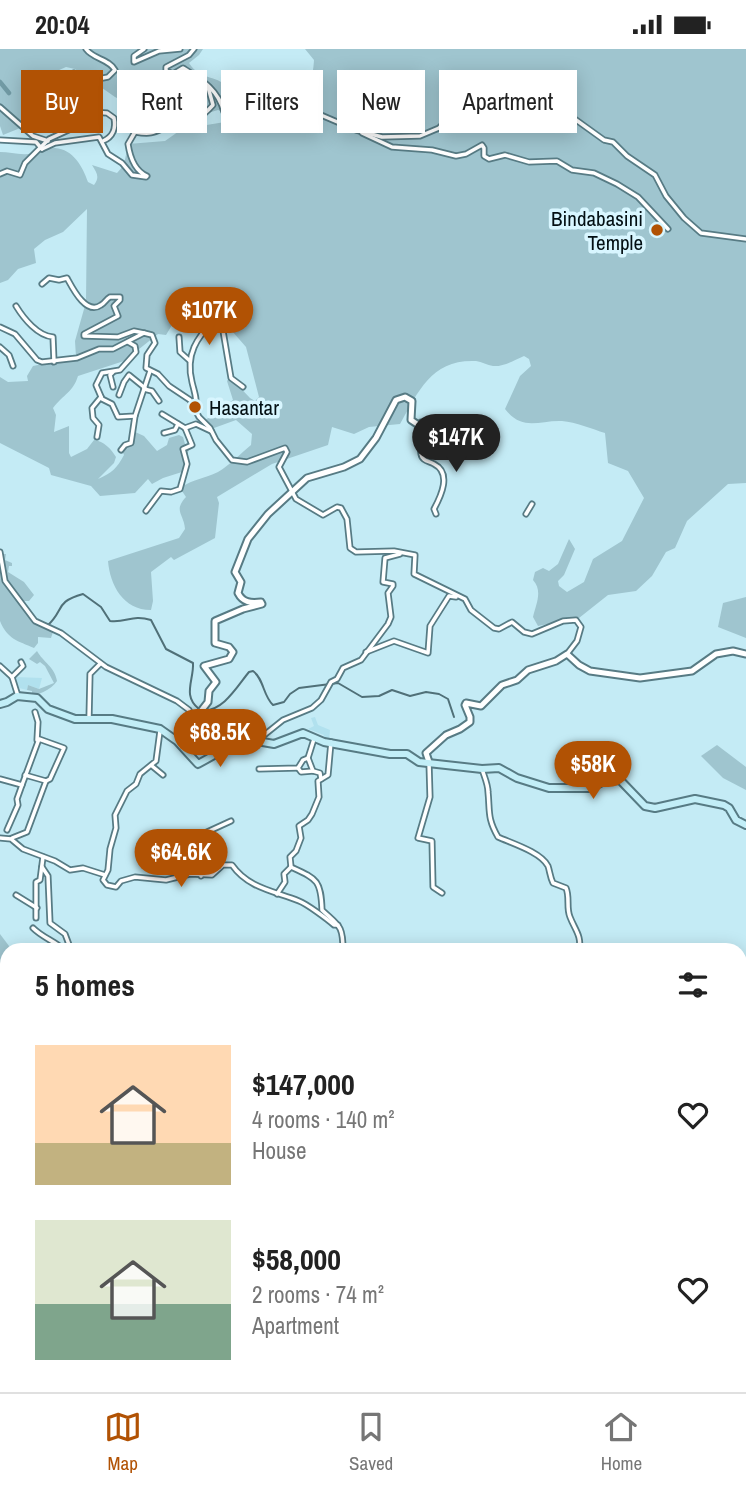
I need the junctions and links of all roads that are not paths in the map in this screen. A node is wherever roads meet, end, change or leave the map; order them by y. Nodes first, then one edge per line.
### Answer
1 (86, 49) edge
2 (144, 49) edge
3 (180, 49) edge
4 (194, 49) edge
5 (103, 78) edge
6 (208, 85) junction
7 (0, 107) edge
8 (103, 113) edge
9 (337, 122) edge
10 (64, 133) edge
11 (363, 133) edge
12 (364, 133) edge
13 (0, 140) edge
14 (48, 141) junction
15 (103, 141) junction
16 (42, 149) junction
17 (0, 174) edge
18 (668, 229) dead end
19 (746, 239) edge
20 (42, 284) dead end
21 (16, 306) dead end
22 (0, 327) edge
23 (144, 333) junction
24 (179, 337) dead end
25 (128, 342) junction
26 (0, 347) edge
27 (190, 361) junction
28 (54, 362) junction
29 (13, 366) dead end
30 (150, 371) junction
31 (113, 372) junction
32 (113, 387) dead end
33 (243, 387) dead end
34 (144, 389) junction
35 (119, 395) dead end
36 (101, 397) junction
37 (159, 401) dead end
38 (195, 409) junction
39 (162, 414) dead end
40 (135, 416) junction
41 (178, 424) junction
42 (421, 424) joint
43 (185, 428) junction
44 (213, 432) junction
45 (164, 433) dead end
46 (97, 437) dead end
47 (121, 450) dead end
48 (293, 493) junction
49 (532, 504) dead end
50 (146, 511) dead end
51 (436, 514) dead end
52 (526, 515) dead end
53 (0, 552) edge
54 (401, 553) junction
55 (458, 596) junction
56 (366, 652) junction
57 (567, 654) junction
58 (746, 654) edge
59 (22, 662) dead end
60 (101, 663) junction
61 (0, 666) edge
62 (12, 677) junction
63 (18, 696) junction
64 (0, 704) edge
65 (35, 712) dead end
66 (89, 720) junction
67 (194, 720) junction
68 (160, 729) junction
69 (314, 739) junction
70 (37, 740) junction
71 (261, 742) junction
72 (331, 743) junction
73 (184, 747) junction
74 (308, 758) junction
75 (429, 762) junction
76 (152, 766) junction
77 (299, 768) junction
78 (259, 769) dead end
79 (482, 769) junction
80 (313, 771) junction
81 (25, 775) junction
82 (163, 775) dead end
83 (0, 779) edge
84 (321, 779) junction
85 (46, 781) junction
86 (22, 785) junction
87 (230, 821) dead end
88 (746, 825) edge
89 (7, 830) dead end
90 (0, 838) edge
91 (11, 839) junction
92 (166, 839) dead end
93 (201, 849) junction
94 (188, 854) junction
95 (43, 857) junction
96 (168, 861) dead end
97 (42, 867) junction
98 (291, 867) junction
99 (105, 875) junction
100 (201, 876) junction
101 (442, 893) dead end
102 (276, 894) junction
103 (16, 895) dead end
104 (37, 908) junction
105 (36, 918) dead end
106 (338, 925) junction
107 (33, 928) dead end
108 (55, 943) edge
109 (68, 943) edge
110 (343, 943) edge
111 (580, 943) edge

1 - 5 street
2 - 3 street
4 - 6 street
6 - 9 street
6 - 15 street
7 - 14 street
8 - 15 street
10 - 14 street
11 - 18 street
12 - 19 street
13 - 16 street
14 - 16 street
15 - 16 street
16 - 17 street
20 - 23 street
21 - 28 street
22 - 28 street
23 - 25 street
23 - 30 street
24 - 27 street
25 - 28 street
25 - 31 street
26 - 29 street
27 - 33 street
27 - 38 street
30 - 34 street
30 - 38 street
31 - 32 street
31 - 36 street
34 - 35 street
34 - 37 street
34 - 40 street
36 - 40 street
36 - 46 street
38 - 44 street
39 - 41 street
40 - 47 street
41 - 43 street
41 - 45 street
42 - 48 street
42 - 51 street
43 - 44 street
43 - 50 street
44 - 48 street
48 - 54 street
48 - 67 street
49 - 52 street
53 - 60 street
54 - 55 street
54 - 56 street
55 - 56 street
55 - 57 street
56 - 71 street
57 - 58 street
57 - 75 street
59 - 62 street
60 - 66 street
60 - 67 street
61 - 62 street
62 - 63 street
63 - 64 main road
63 - 66 main road
65 - 70 street
66 - 68 main road
67 - 73 street
68 - 73 main road
68 - 76 street
69 - 71 main road
69 - 72 main road
69 - 74 street
70 - 81 street
70 - 85 street
71 - 73 main road
72 - 75 main road
72 - 84 street
74 - 77 street
74 - 80 street
75 - 79 main road
75 - 101 street
76 - 82 street
76 - 99 street
77 - 78 street
77 - 80 street
79 - 88 main road
79 - 111 street
80 - 84 street
81 - 85 street
81 - 86 street
83 - 86 street
84 - 98 street
85 - 91 street
86 - 89 street
87 - 93 street
90 - 91 street
91 - 95 street
92 - 94 street
93 - 94 street
93 - 100 street
94 - 96 street
95 - 97 street
95 - 99 street
97 - 104 street
97 - 109 street
98 - 102 street
98 - 106 street
99 - 100 street
100 - 102 street
102 - 106 street
103 - 104 street
104 - 105 street
106 - 110 street
107 - 108 street

